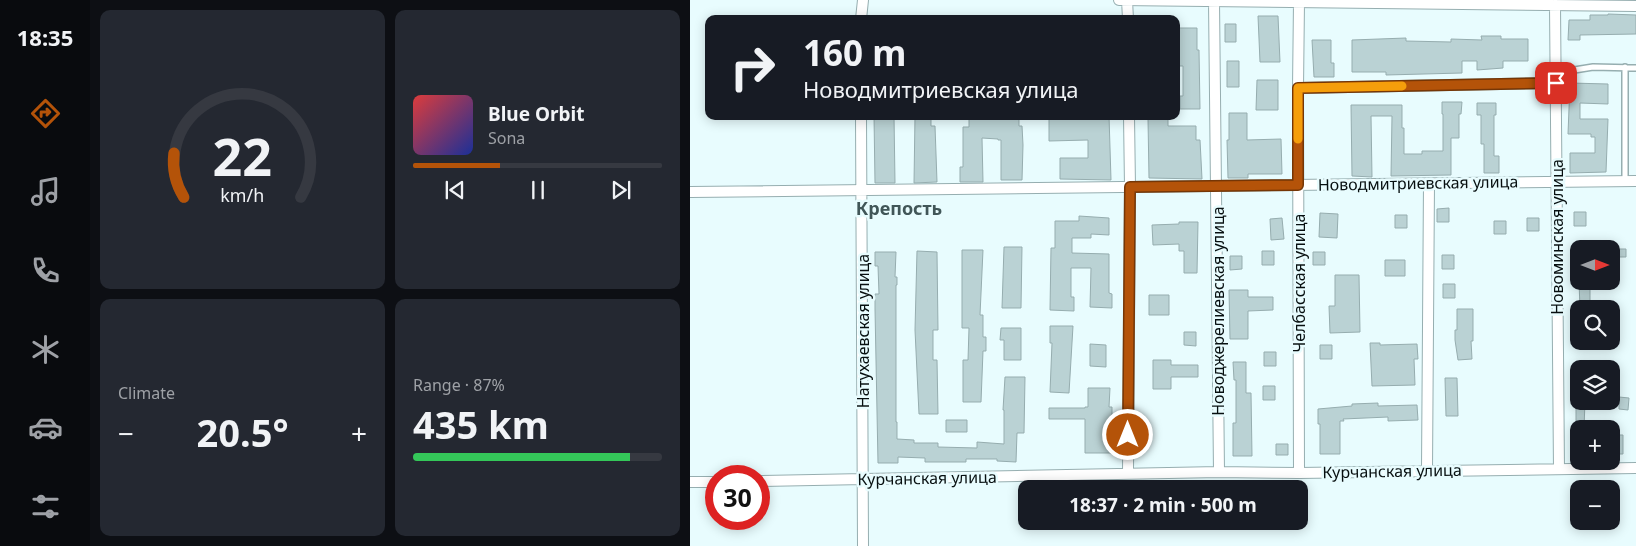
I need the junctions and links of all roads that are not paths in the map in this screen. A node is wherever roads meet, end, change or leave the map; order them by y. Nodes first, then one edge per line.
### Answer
1 (863, 0) edge
2 (1119, 0) edge
3 (1127, 0) edge
4 (1214, 1) junction
5 (1299, 2) junction
6 (1556, 5) junction
7 (1636, 6) edge
8 (861, 15) edge
9 (1128, 15) edge
10 (1625, 67) junction
11 (1636, 68) edge
12 (1556, 83) junction
13 (1298, 88) junction
14 (861, 120) edge
15 (1129, 120) edge
16 (1625, 181) junction
17 (1636, 181) edge
18 (1557, 182) junction
19 (1429, 183) junction
20 (1298, 185) junction
21 (1216, 186) junction
22 (1130, 187) junction
23 (862, 190) junction
24 (690, 192) edge
25 (1636, 468) edge
26 (1559, 469) junction
27 (1427, 470) junction
28 (1219, 472) junction
29 (1300, 473) junction
30 (1128, 474) junction
31 (864, 479) junction
32 (770, 481) edge
33 (690, 482) edge
34 (705, 482) edge
35 (864, 546) edge

1 - 8 street
2 - 3 street
3 - 4 street
3 - 9 street
4 - 5 street
4 - 21 street, Новоджерелиевская улица
5 - 6 street
5 - 13 street, Челбасская улица
6 - 7 street
6 - 12 street, Новоминская улица
10 - 11 lane
10 - 12 lane
10 - 16 lane
12 - 13 street
12 - 18 street, Новоминская улица
13 - 20 street, Челбасская улица
14 - 23 street, Натухаевская улица
15 - 22 street
16 - 17 street, Новодмитриевская улица
16 - 18 street, Новодмитриевская улица
18 - 19 street, Новодмитриевская улица
18 - 26 street, Новоминская улица
19 - 20 street, Новодмитриевская улица
19 - 27 street
20 - 21 street, Новодмитриевская улица
20 - 29 street, Челбасская улица
21 - 22 street, Новодмитриевская улица
21 - 28 street, Новоджерелиевская улица
22 - 23 street, Новодмитриевская улица
22 - 30 street
23 - 24 street, Новодмитриевская улица
23 - 31 street, Натухаевская улица
25 - 26 street, Курчанская улица
26 - 27 street, Курчанская улица
27 - 29 street, Курчанская улица
28 - 29 street, Курчанская улица
28 - 30 street, Курчанская улица
30 - 31 street, Курчанская улица
31 - 32 street, Курчанская улица
31 - 35 street, Натухаевская улица
33 - 34 street

